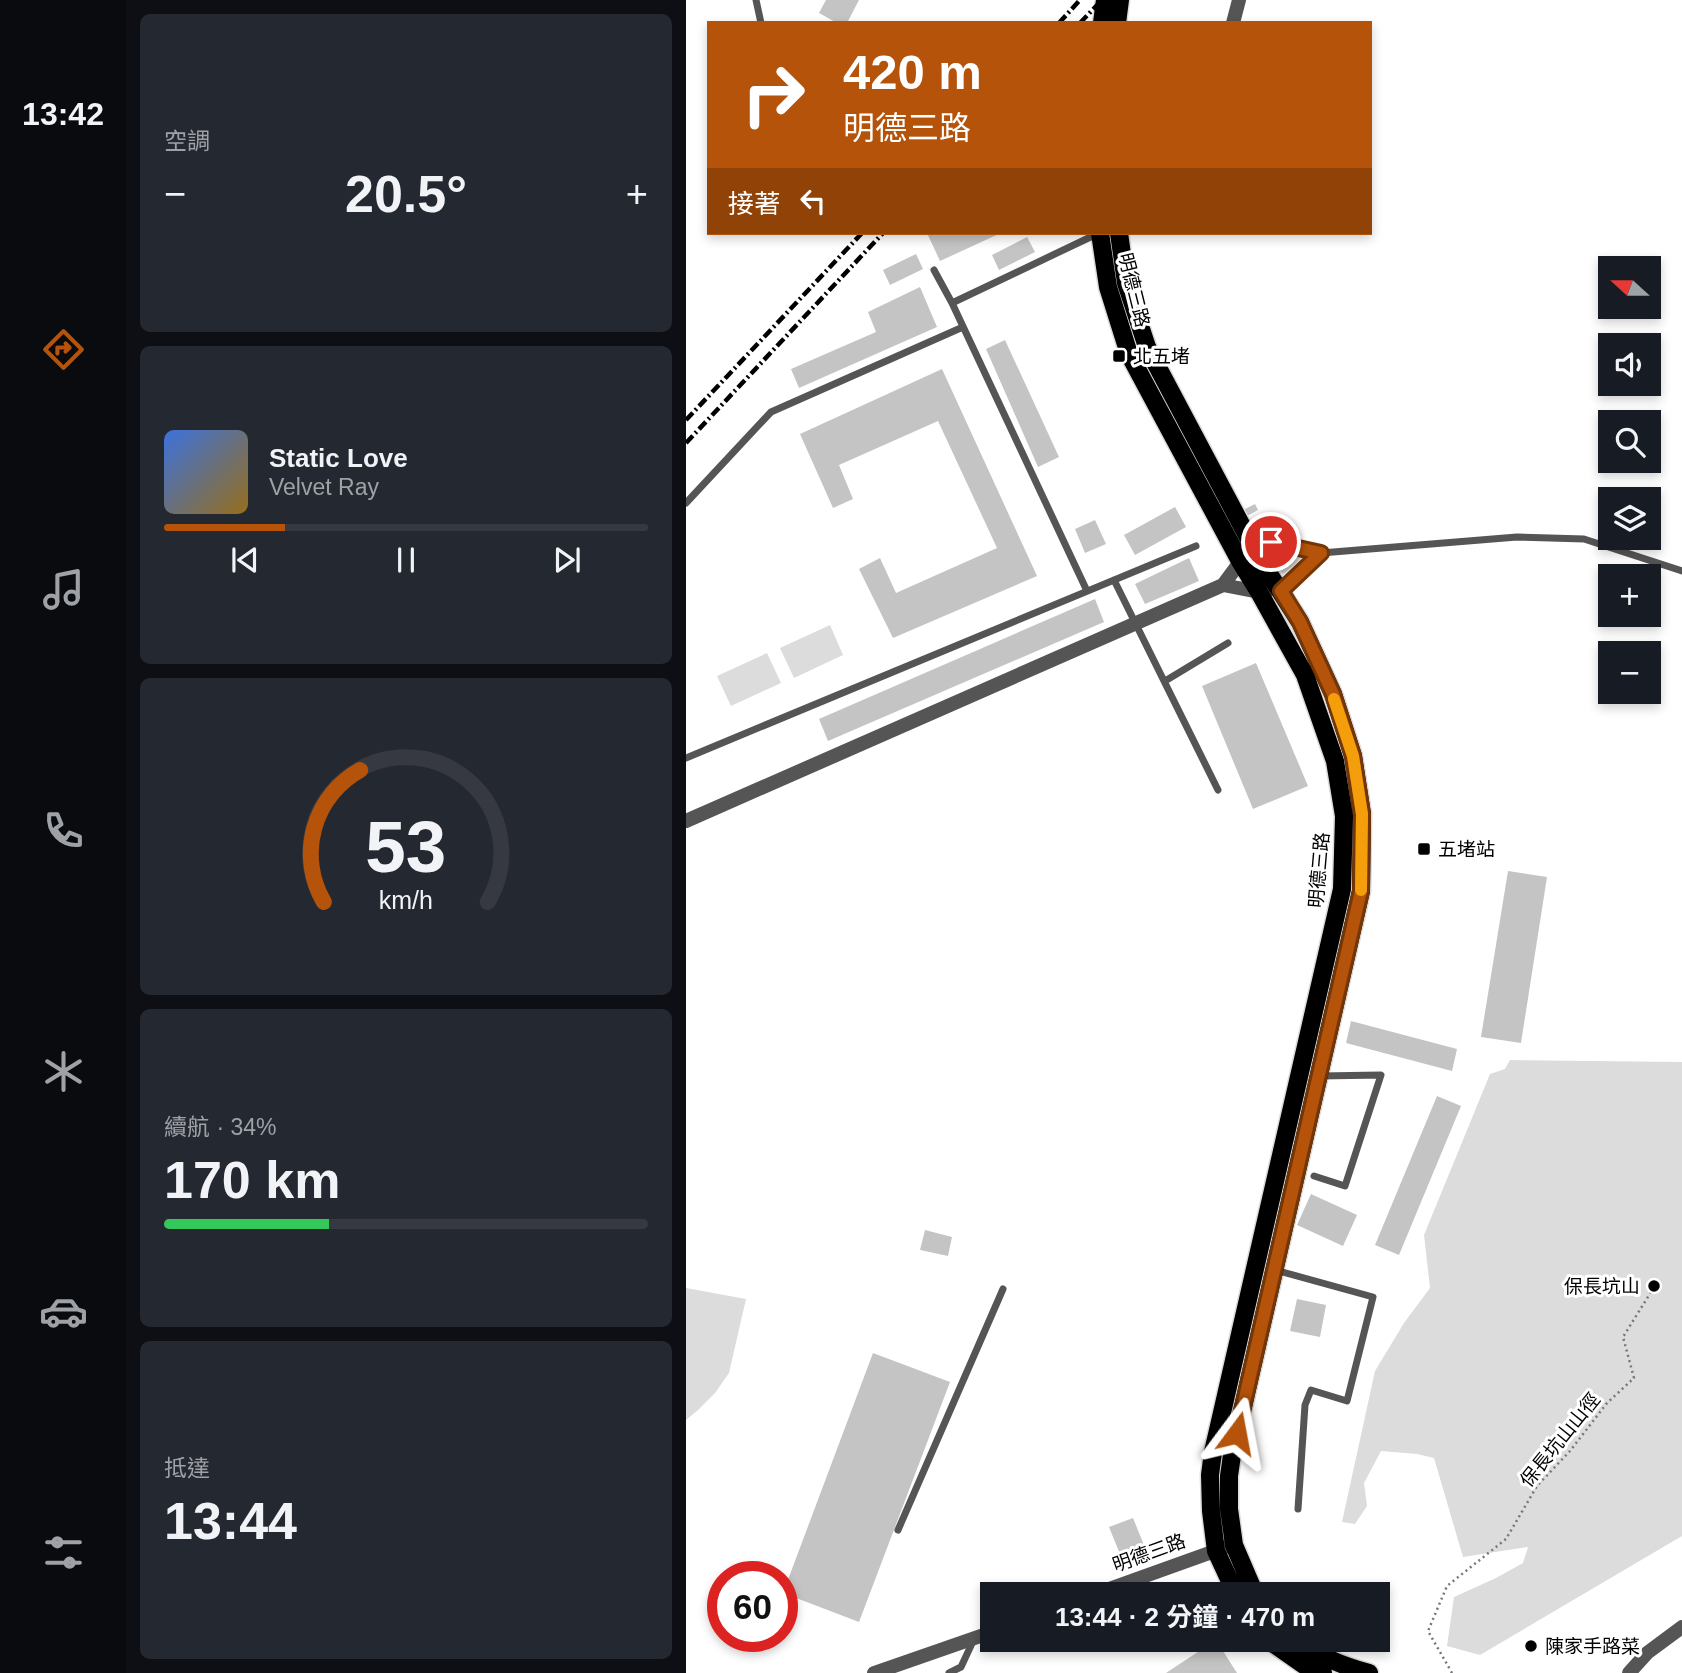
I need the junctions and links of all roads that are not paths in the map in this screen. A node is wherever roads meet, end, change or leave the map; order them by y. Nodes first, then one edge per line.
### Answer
1 (756, 0) edge
2 (1105, 0) edge
3 (1120, 0) edge
4 (1240, 0) edge
5 (761, 21) edge
6 (1102, 21) edge
7 (1117, 21) edge
8 (1234, 21) edge
9 (1096, 235) edge
10 (1100, 235) edge
11 (1119, 235) edge
12 (934, 270) dead end
13 (952, 303) junction
14 (963, 327) junction
15 (686, 503) edge
16 (1196, 546) dead end
17 (1253, 547) junction
18 (1321, 553) junction
19 (1240, 561) junction
20 (1682, 571) edge
21 (1114, 580) junction
22 (1223, 585) junction
23 (1281, 591) junction
24 (1087, 592) junction
25 (1259, 592) junction
26 (1135, 624) junction
27 (1228, 643) dead end
28 (1165, 681) junction
29 (686, 758) edge
30 (1218, 790) dead end
31 (686, 821) edge
32 (1302, 1071) junction
33 (1320, 1076) junction
34 (1314, 1176) dead end
35 (1274, 1269) junction
36 (1003, 1289) dead end
37 (1298, 1508) dead end
38 (898, 1530) dead end
39 (1234, 1545) junction
40 (1216, 1551) junction
41 (1129, 1582) edge
42 (1230, 1582) edge
43 (1250, 1582) edge
44 (1682, 1627) edge
45 (980, 1637) edge
46 (974, 1639) junction
47 (1285, 1652) edge
48 (1314, 1652) edge
49 (874, 1673) edge
50 (949, 1673) edge
51 (1323, 1673) edge
52 (1369, 1673) edge
53 (1629, 1673) edge

1 - 5 lane
2 - 6 main road
3 - 7 main road
4 - 8 street
9 - 13 lane
10 - 19 main road, 明德三路
11 - 17 main road, 明德三路
12 - 13 lane
13 - 14 lane
14 - 15 lane
14 - 24 lane
16 - 21 lane
17 - 18 lane
17 - 19 street
17 - 23 main road, 明德三路
18 - 20 lane
18 - 23 lane
19 - 22 street
19 - 25 main road, 明德三路
21 - 24 lane
21 - 26 lane
22 - 25 street
22 - 26 street
23 - 25 street
23 - 33 main road, 明德三路
24 - 29 lane
25 - 32 main road, 明德三路
26 - 28 lane
26 - 31 street
27 - 28 lane
28 - 30 lane
32 - 33 main road
32 - 40 main road, 明德三路
33 - 34 lane
33 - 35 main road, 明德三路
35 - 37 lane
35 - 39 main road, 明德三路
36 - 38 lane
39 - 40 street, 明德三路
39 - 43 main road
40 - 41 street, 明德三路
40 - 42 main road
44 - 53 street
45 - 46 street
46 - 49 street
46 - 50 lane
47 - 51 main road
48 - 52 main road

